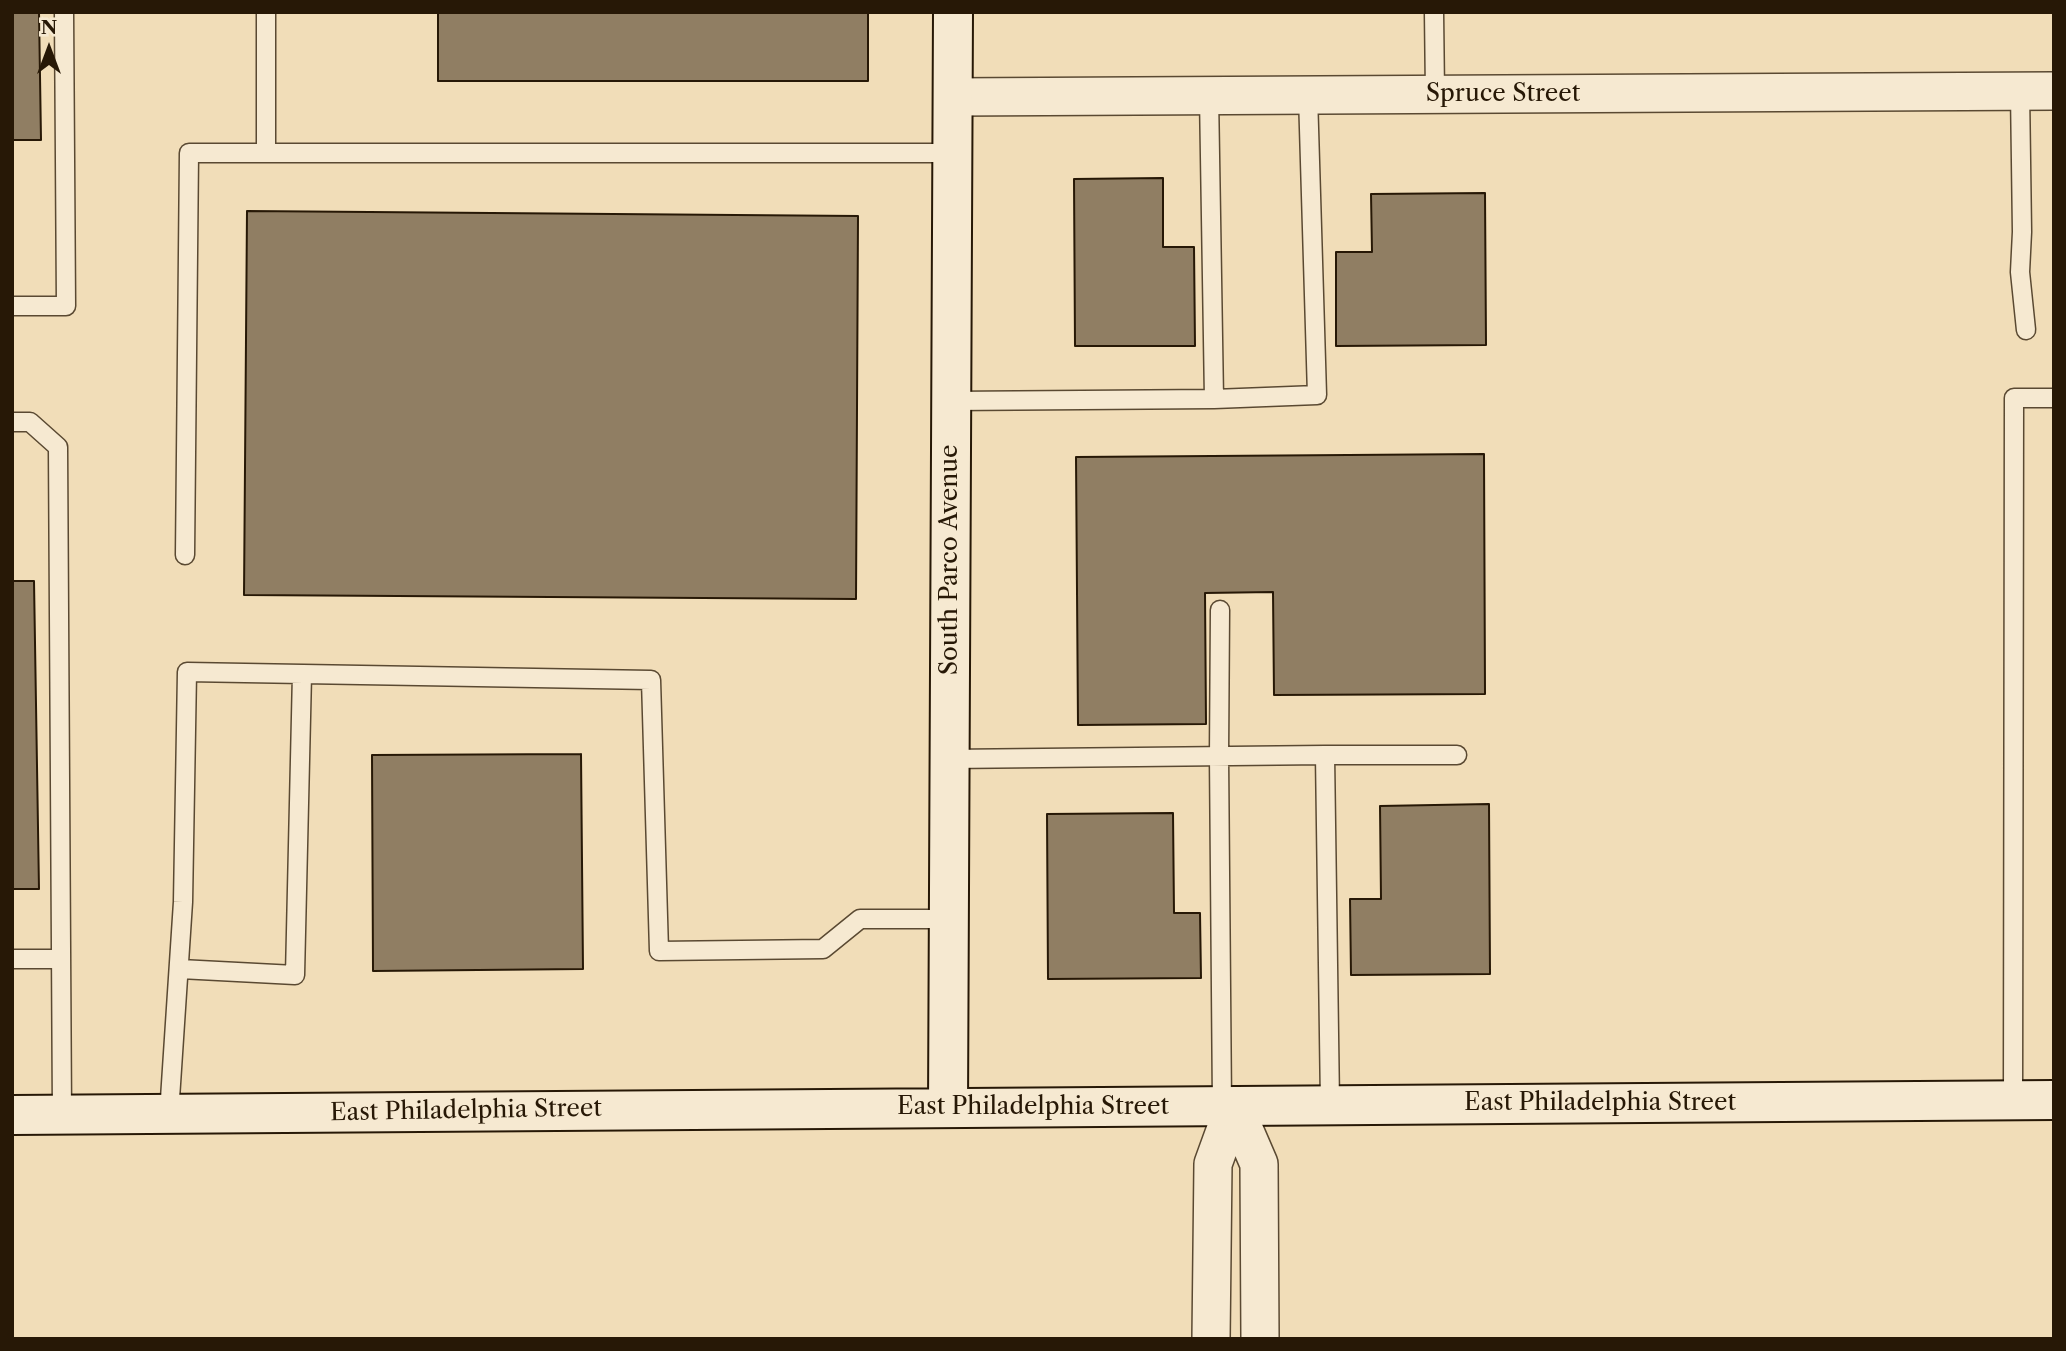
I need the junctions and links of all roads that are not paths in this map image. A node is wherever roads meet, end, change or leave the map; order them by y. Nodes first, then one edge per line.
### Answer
1 (64, 12) edge
2 (266, 12) edge
3 (953, 12) edge
4 (1434, 12) edge
5 (2037, 91) edge
6 (1435, 94) junction
7 (1209, 95) junction
8 (1308, 95) junction
9 (953, 97) junction
10 (266, 153) junction
11 (953, 153) junction
12 (12, 306) edge
13 (2026, 330) dead end
14 (2054, 398) edge
15 (1214, 399) junction
16 (951, 401) junction
17 (12, 422) edge
18 (185, 555) dead end
19 (1220, 610) dead end
20 (302, 674) junction
21 (1325, 755) junction
22 (1457, 755) dead end
23 (1219, 756) junction
24 (949, 759) junction
25 (948, 919) junction
26 (12, 959) edge
27 (61, 959) junction
28 (180, 969) junction
29 (2013, 1100) junction
30 (2054, 1100) edge
31 (1330, 1104) junction
32 (1228, 1106) junction
33 (948, 1107) junction
34 (169, 1114) junction
35 (12, 1115) edge
36 (62, 1115) junction
37 (1211, 1339) edge
38 (1260, 1339) edge

1 - 12 lane
2 - 10 lane
3 - 9 street, South Parco Avenue
4 - 6 lane
5 - 6 street, Spruce Street
5 - 13 lane
6 - 8 street, Spruce Street
7 - 8 street, Spruce Street
7 - 9 street, Spruce Street
7 - 15 lane
8 - 15 lane
9 - 11 street, South Parco Avenue
10 - 11 lane
10 - 18 lane
11 - 16 street, South Parco Avenue
14 - 29 lane
15 - 16 lane
16 - 24 street, South Parco Avenue
17 - 27 lane
19 - 23 lane
20 - 25 lane
20 - 28 lane
20 - 28 lane
21 - 22 lane
21 - 23 lane
21 - 31 lane
23 - 24 lane
23 - 32 lane
24 - 25 street, South Parco Avenue
25 - 33 street, South Parco Avenue
26 - 27 lane
27 - 36 lane
28 - 34 lane
29 - 30 street, East Philadelphia Street
29 - 31 street, East Philadelphia Street
31 - 32 street, East Philadelphia Street
32 - 33 street, East Philadelphia Street
32 - 37 street
32 - 38 street
33 - 34 street, East Philadelphia Street
34 - 36 street, East Philadelphia Street
35 - 36 street, East Philadelphia Street

